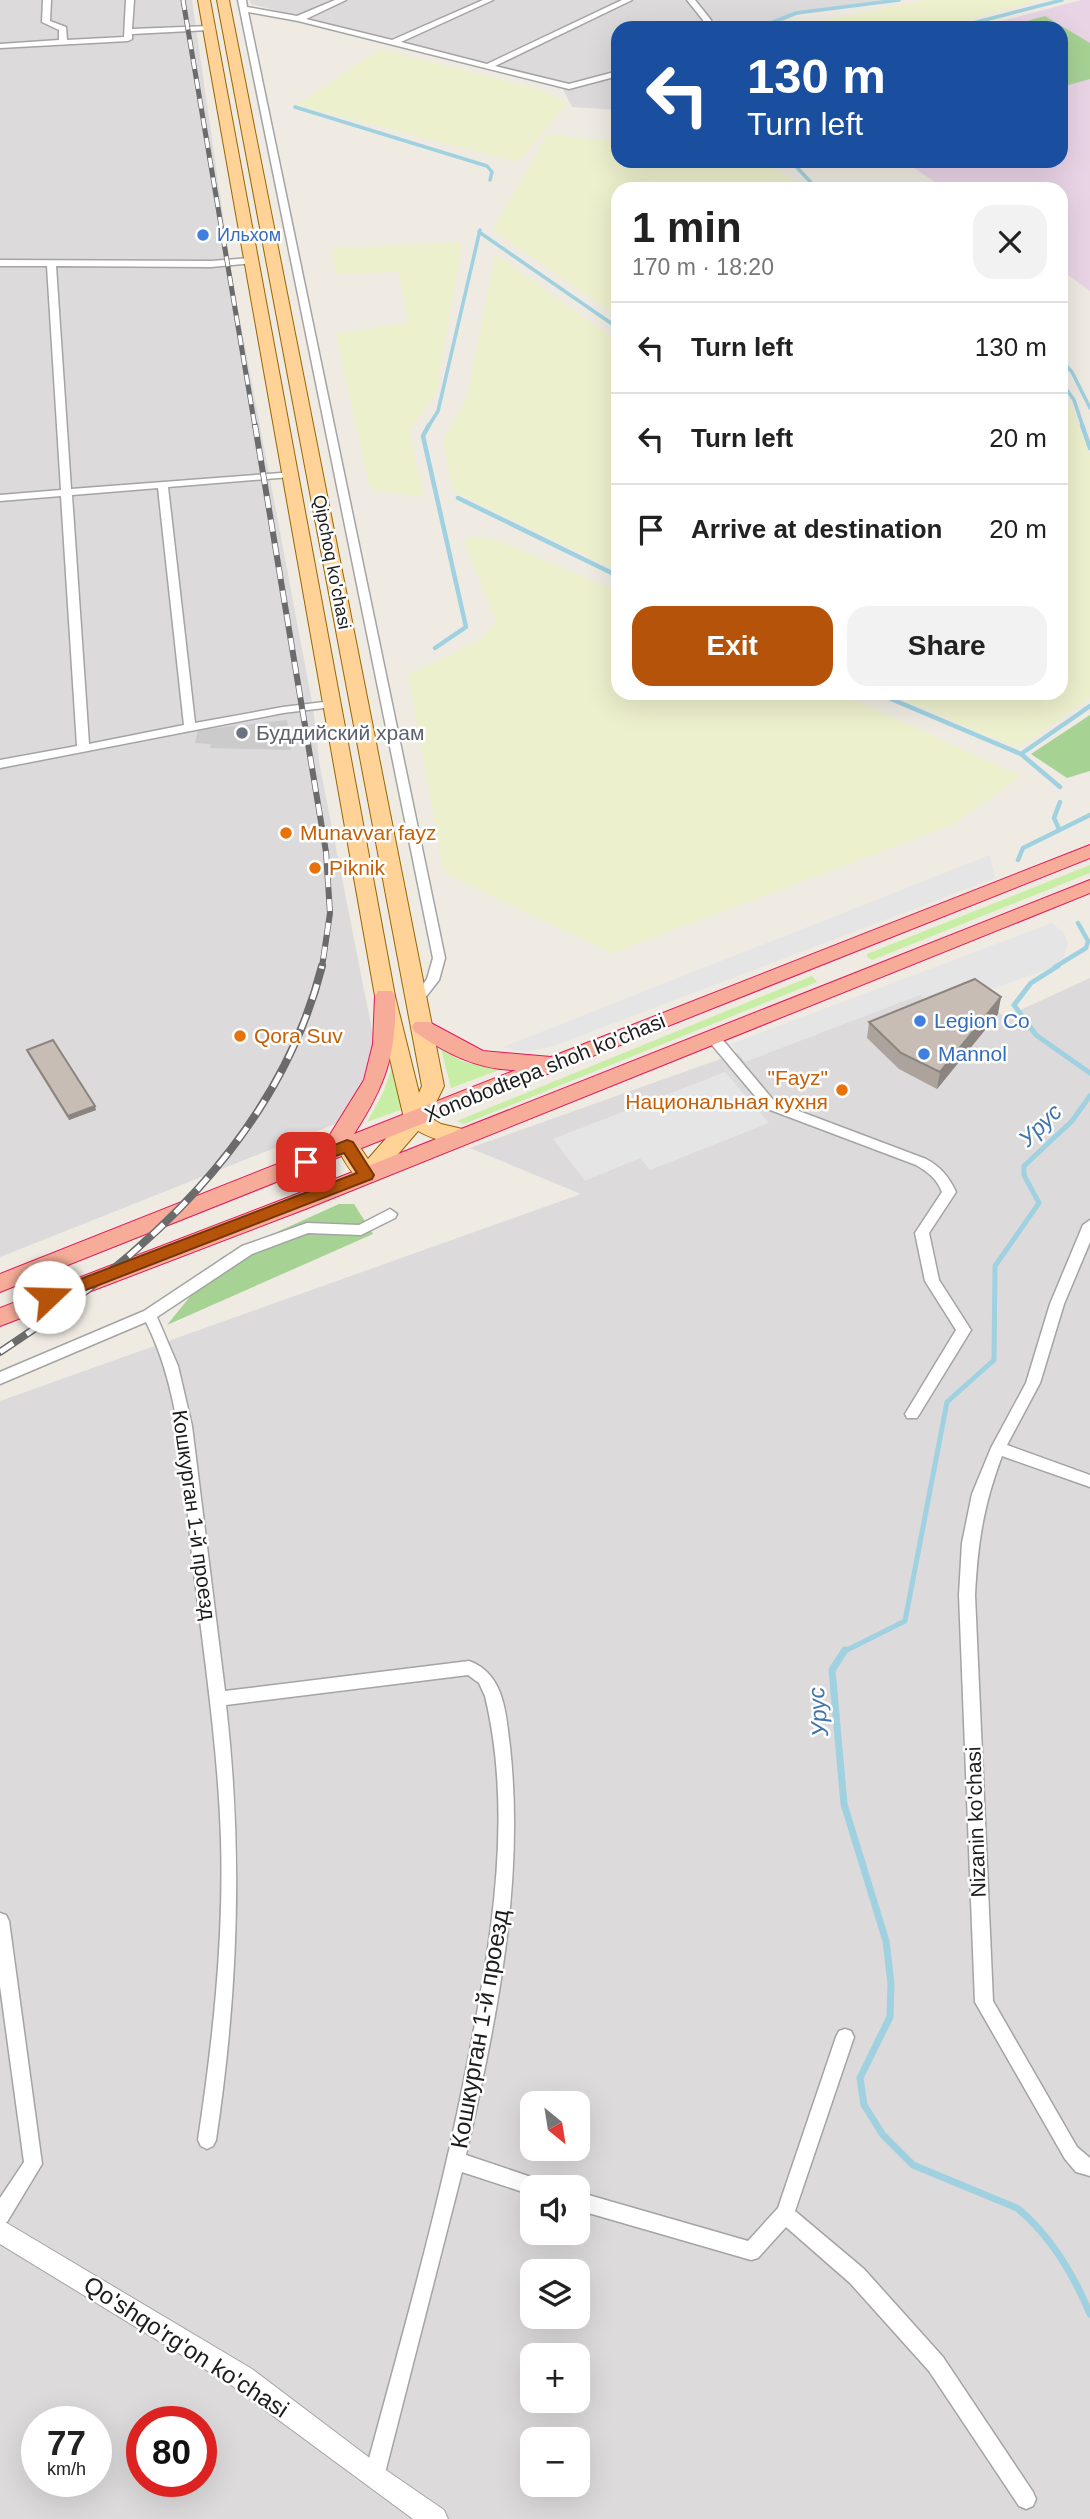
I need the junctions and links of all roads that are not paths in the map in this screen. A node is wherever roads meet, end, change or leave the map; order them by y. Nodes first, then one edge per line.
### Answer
1 (47, 0) edge
2 (130, 0) edge
3 (204, 0) edge
4 (223, 0) edge
5 (342, 0) edge
6 (489, 0) edge
7 (628, 0) edge
8 (691, 0) edge
9 (243, 5) edge
10 (298, 19) junction
11 (707, 21) edge
12 (209, 28) junction
13 (127, 32) junction
14 (63, 42) junction
15 (393, 43) junction
16 (0, 46) edge
17 (489, 66) junction
18 (611, 75) edge
19 (251, 261) junction
20 (0, 263) edge
21 (51, 263) junction
22 (290, 474) junction
23 (163, 484) junction
24 (66, 491) junction
25 (0, 498) edge
26 (333, 713) junction
27 (362, 718) junction
28 (190, 726) junction
29 (83, 746) junction
30 (0, 764) edge
31 (1090, 851) edge
32 (1090, 886) edge
33 (845, 949) junction
34 (867, 974) junction
35 (384, 996) junction
36 (417, 1000) junction
37 (422, 1027) junction
38 (712, 1036) junction
39 (571, 1057) junction
40 (415, 1119) junction
41 (463, 1136) junction
42 (339, 1149) junction
43 (367, 1175) junction
44 (390, 1214) dead end
45 (1090, 1225) edge
46 (0, 1283) edge
47 (149, 1315) junction
48 (0, 1317) edge
49 (0, 1378) edge
50 (912, 1414) dead end
51 (998, 1448) junction
52 (1090, 1481) edge
53 (217, 1699) junction
54 (0, 1921) edge
55 (845, 2037) dead end
56 (207, 2140) dead end
57 (457, 2161) junction
58 (1090, 2167) edge
59 (520, 2182) edge
60 (590, 2204) edge
61 (785, 2214) junction
62 (0, 2215) edge
63 (0, 2231) edge
64 (374, 2477) junction
65 (1026, 2499) dead end
66 (435, 2519) edge

1 - 14 street
2 - 13 street
3 - 12 main road, Qipchoq ko'chasi
4 - 27 main road, Qipchoq ko'chasi
5 - 10 street
6 - 15 street
7 - 17 street
8 - 11 street
9 - 10 street
9 - 36 street
10 - 15 street
12 - 13 street
12 - 19 main road, Qipchoq ko'chasi
13 - 14 street
14 - 16 street
15 - 17 street
17 - 18 street
19 - 21 street
19 - 22 main road, Qipchoq ko'chasi
20 - 21 street
21 - 24 street
22 - 23 street
22 - 26 main road, Qipchoq ko'chasi
23 - 24 street
23 - 28 street
24 - 25 street
24 - 29 street
26 - 27 main road
26 - 28 street
26 - 35 main road, Qipchoq ko'chasi
27 - 36 main road, Qipchoq ko'chasi
28 - 29 street
29 - 30 street
31 - 33 highway, Xonobodtepa shoh ko'chasi
32 - 34 highway, Xonobodtepa shoh ko'chasi
33 - 34 highway
33 - 39 highway, Xonobodtepa shoh ko'chasi
34 - 38 highway, Xonobodtepa shoh ko'chasi
35 - 40 main road, Qipchoq ko'chasi
35 - 42 highway
36 - 37 main road, Qipchoq ko'chasi
37 - 39 highway
37 - 40 main road, Qipchoq ko'chasi
38 - 41 highway, Xonobodtepa shoh ko'chasi
38 - 50 street
39 - 40 highway, Xonobodtepa shoh ko'chasi
40 - 41 main road
40 - 42 highway, Xonobodtepa shoh ko'chasi
40 - 43 main road, Qipchoq ko'chasi
41 - 43 highway, Xonobodtepa shoh ko'chasi
42 - 43 main road
42 - 46 highway, Xonobodtepa shoh ko'chasi
43 - 48 highway, Xonobodtepa shoh ko'chasi
44 - 47 street
45 - 51 street, Nizanin ko'chasi
47 - 49 street
47 - 53 street, Кошкурган 1-й проезд
51 - 52 street
51 - 58 street, Nizanin ko'chasi
53 - 56 street, Кошкурган 1-й проезд
53 - 57 street, Кошкурган 1-й проезд
54 - 62 street
55 - 61 street
57 - 59 street
57 - 64 street, Кошкурган 1-й проезд
60 - 61 street
61 - 65 street
63 - 64 street, Qo'shqo'rg'on ko'chasi
64 - 66 street, Qo'shqo'rg'on ko'chasi

